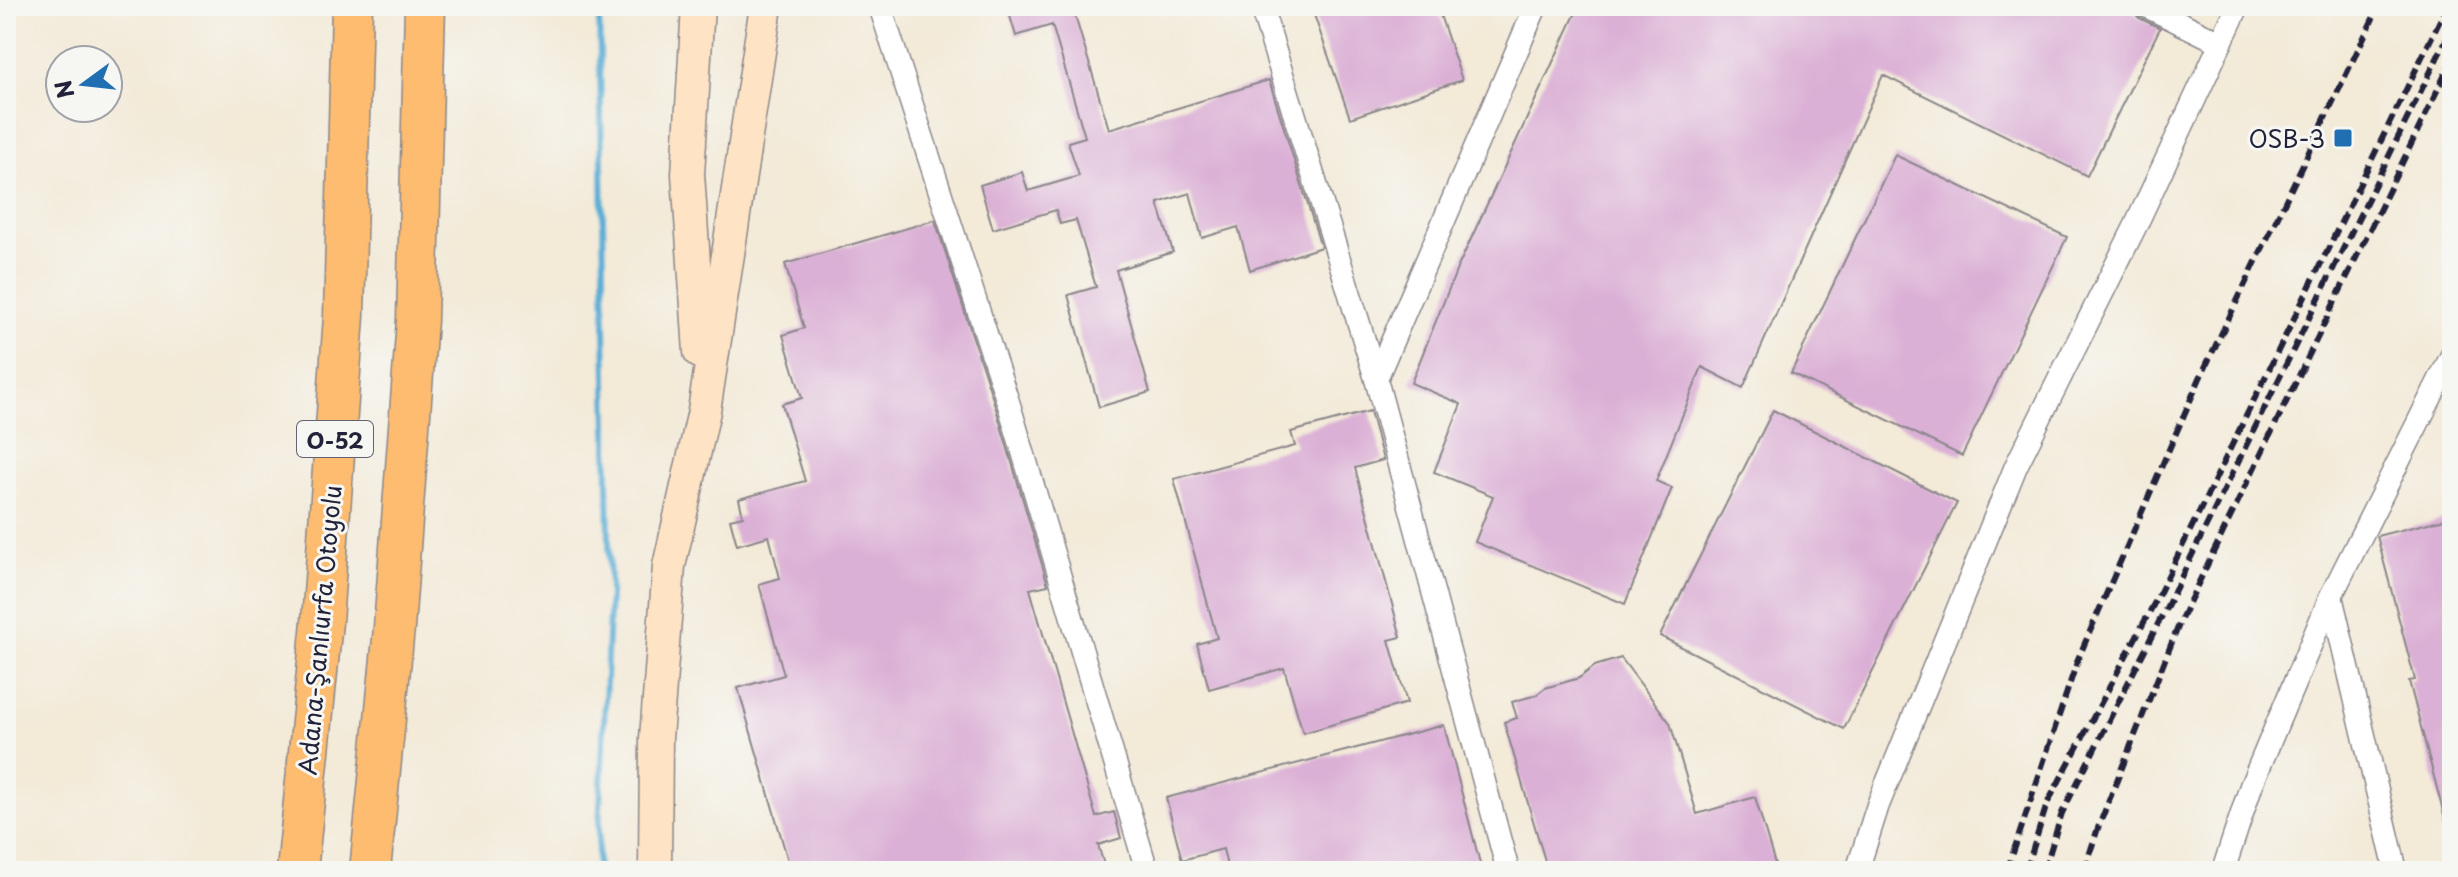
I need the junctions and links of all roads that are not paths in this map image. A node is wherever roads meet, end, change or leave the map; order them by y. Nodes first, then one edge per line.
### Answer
1 (352, 6) edge
2 (425, 6) edge
3 (698, 6) edge
4 (766, 6) edge
5 (880, 6) edge
6 (1261, 6) edge
7 (1536, 6) edge
8 (2146, 6) edge
9 (2238, 6) edge
10 (2221, 43) junction
11 (2452, 355) edge
12 (1376, 379) junction
13 (704, 411) junction
14 (2331, 596) junction
15 (297, 871) edge
16 (370, 871) edge
17 (655, 871) edge
18 (1147, 871) edge
19 (1508, 871) edge
20 (1857, 871) edge
21 (2223, 871) edge
22 (2396, 871) edge

1 - 15 highway, Adana-Şanlıurfa Otoyolu / O-52
2 - 16 highway, O-52
3 - 13 main road
4 - 13 main road
5 - 18 street
6 - 12 street
7 - 12 street
8 - 10 street
9 - 10 street
10 - 20 street
11 - 14 street
12 - 19 street
13 - 17 main road
14 - 21 street
14 - 22 street

